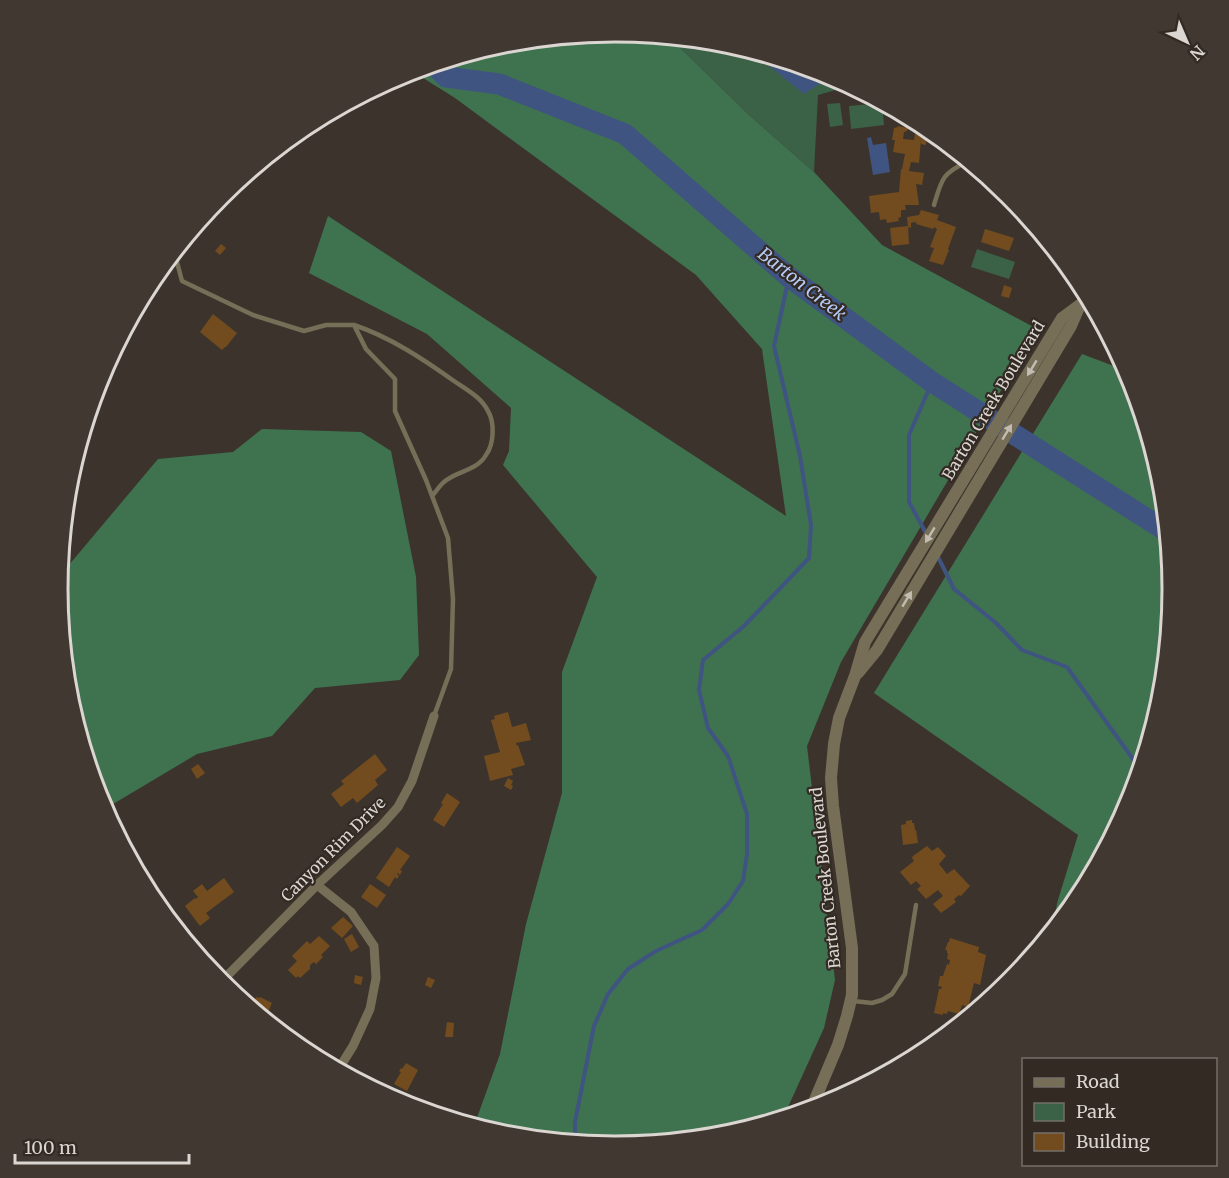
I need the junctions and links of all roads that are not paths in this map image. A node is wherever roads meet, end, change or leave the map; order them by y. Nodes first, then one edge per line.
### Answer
1 (960, 165) edge
2 (934, 205) dead end
3 (177, 262) edge
4 (1081, 304) edge
5 (1067, 322) junction
6 (354, 326) junction
7 (432, 496) junction
8 (855, 676) junction
9 (434, 716) joint
10 (318, 885) junction
11 (916, 905) dead end
12 (227, 975) edge
13 (850, 1001) junction
14 (343, 1064) edge
15 (816, 1097) edge

1 - 2 lane
3 - 6 lane
4 - 5 street, Barton Creek Boulevard
8 -> 5 street, Barton Creek Boulevard
5 -> 8 street, Barton Creek Boulevard
6 - 7 lane
6 - 7 lane
7 - 9 lane
8 - 13 street, Barton Creek Boulevard
9 - 10 street, Canyon Rim Drive
10 - 12 street, Canyon Rim Drive
10 - 14 street
11 - 13 lane
13 - 15 street, Barton Creek Boulevard

